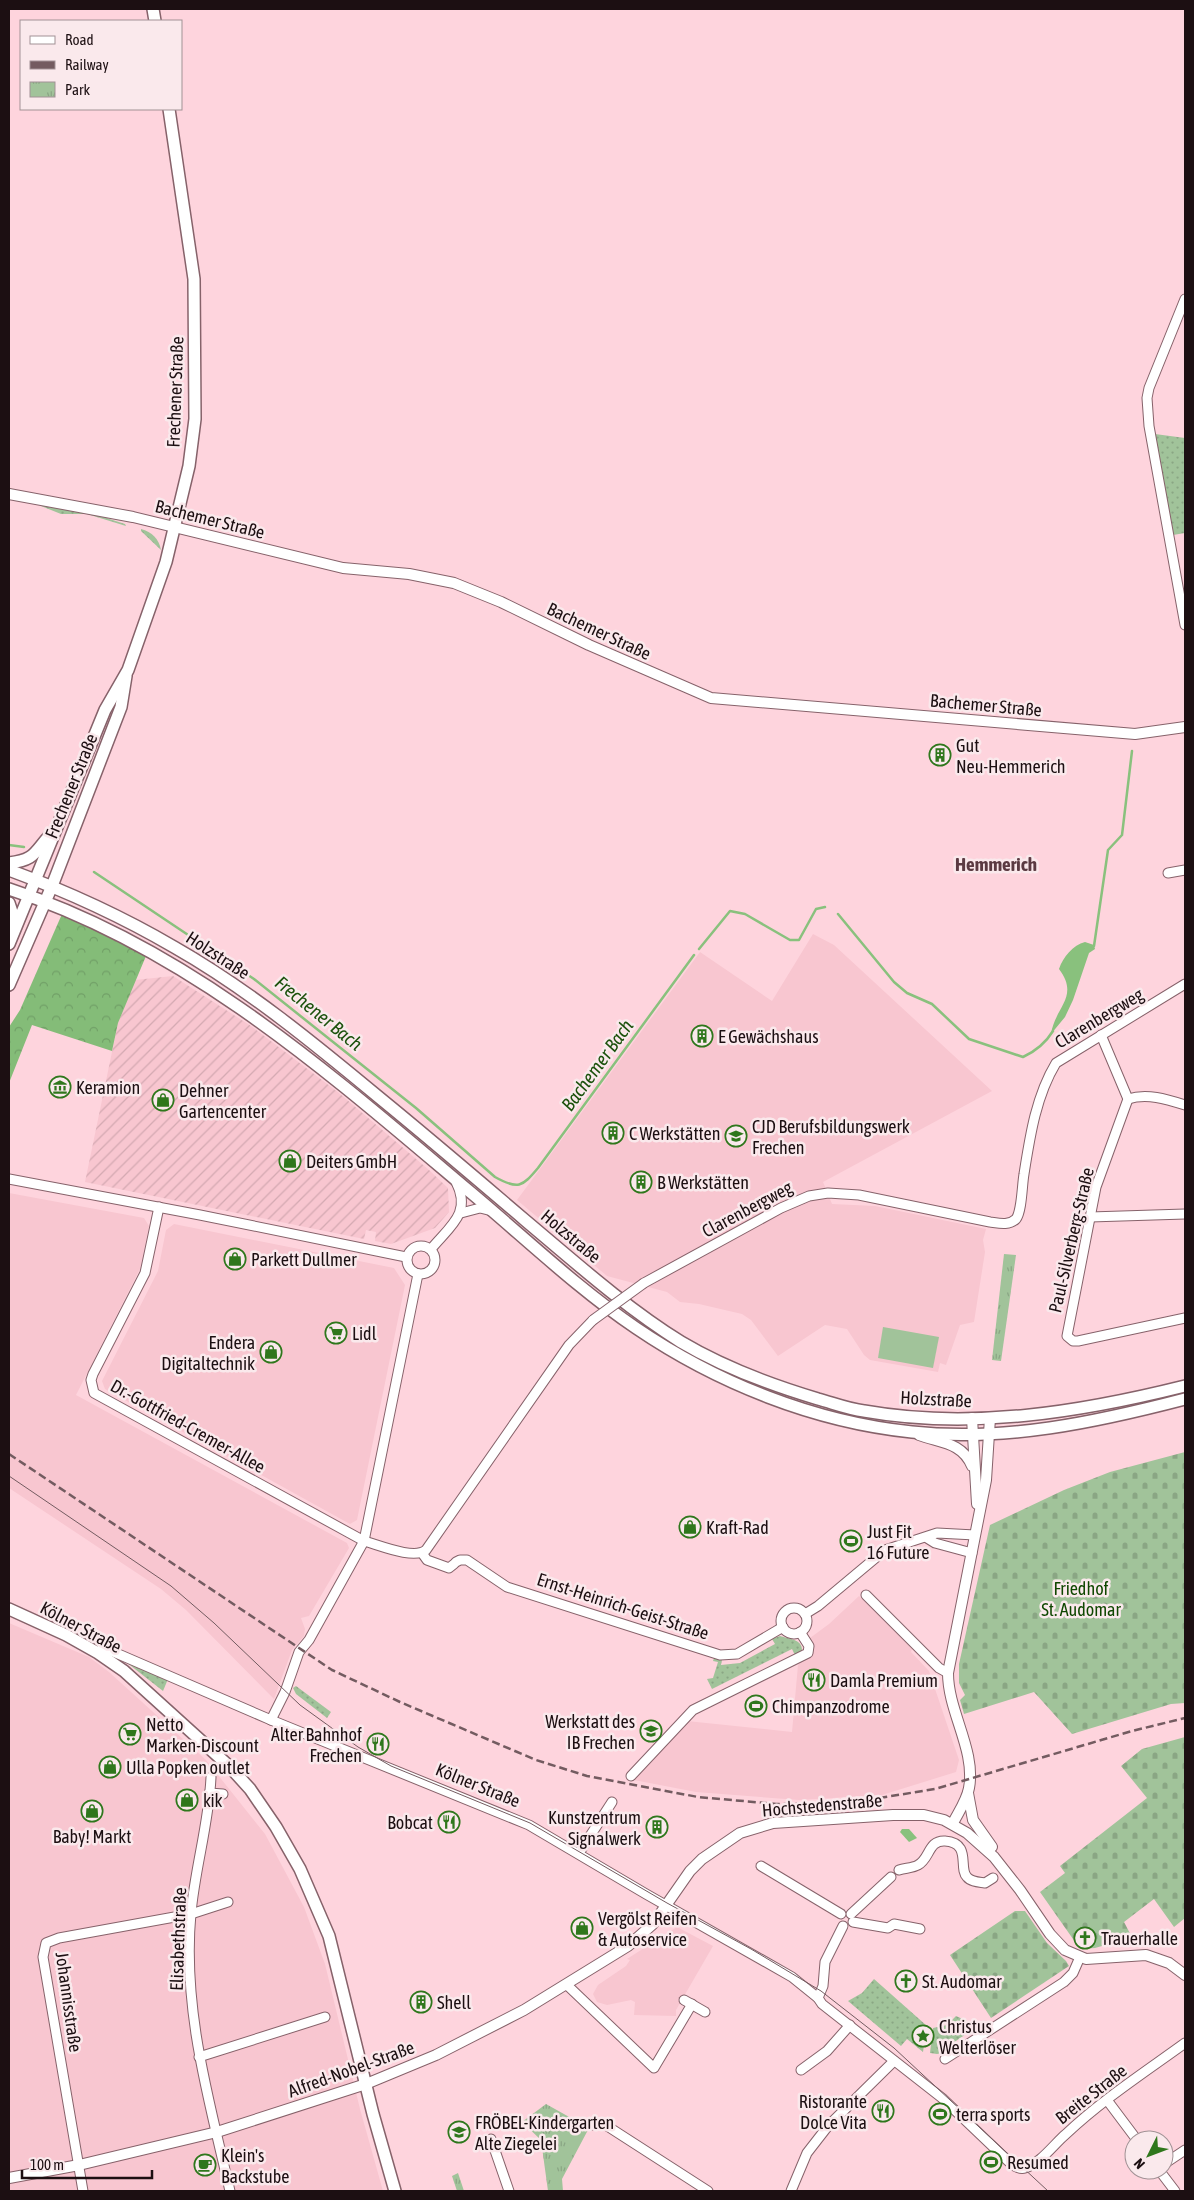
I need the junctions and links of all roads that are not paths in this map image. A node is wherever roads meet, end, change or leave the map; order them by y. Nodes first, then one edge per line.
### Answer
1 (169, 110) edge
2 (1185, 299) edge
3 (9, 494) edge
4 (176, 527) junction
5 (1185, 625) edge
6 (128, 670) junction
7 (1185, 727) edge
8 (54, 831) junction
9 (9, 863) edge
10 (9, 870) edge
11 (1185, 870) edge
12 (1168, 873) dead end
13 (35, 880) junction
14 (52, 886) junction
15 (9, 890) edge
16 (30, 896) junction
17 (46, 902) junction
18 (9, 903) edge
19 (9, 942) edge
20 (1185, 984) edge
21 (9, 985) edge
22 (1101, 1035) junction
23 (1128, 1099) junction
24 (1185, 1105) edge
25 (454, 1178) junction
26 (9, 1179) edge
27 (159, 1207) junction
28 (494, 1212) junction
29 (461, 1213) junction
30 (1185, 1214) edge
31 (1090, 1217) junction
32 (431, 1249) junction
33 (406, 1257) junction
34 (418, 1274) junction
35 (1185, 1318) edge
36 (1185, 1386) edge
37 (1185, 1399) edge
38 (972, 1418) junction
39 (990, 1418) junction
40 (913, 1432) junction
41 (973, 1434) junction
42 (990, 1434) junction
43 (974, 1470) junction
44 (978, 1515) junction
45 (975, 1535) junction
46 (927, 1538) junction
47 (364, 1541) junction
48 (422, 1553) junction
49 (972, 1554) junction
50 (866, 1595) dead end
51 (9, 1609) edge
52 (805, 1614) junction
53 (783, 1628) junction
54 (800, 1632) junction
55 (102, 1647) dead end
56 (948, 1673) junction
57 (272, 1720) junction
58 (631, 1776) dead end
59 (211, 1777) dead end
60 (209, 1793) junction
61 (968, 1793) junction
62 (223, 1794) dead end
63 (612, 1802) dead end
64 (953, 1823) junction
65 (578, 1853) junction
66 (761, 1866) dead end
67 (899, 1870) dead end
68 (1007, 1872) junction
69 (891, 1877) dead end
70 (993, 1878) dead end
71 (228, 1902) dead end
72 (666, 1906) junction
73 (191, 1914) junction
74 (841, 1914) junction
75 (852, 1918) junction
76 (843, 1926) junction
77 (920, 1929) dead end
78 (1080, 1957) junction
79 (1185, 1975) edge
80 (567, 1985) junction
81 (818, 1998) junction
82 (705, 2012) dead end
83 (325, 2017) dead end
84 (850, 2025) junction
85 (1185, 2043) edge
86 (199, 2057) junction
87 (944, 2059) dead end
88 (894, 2061) junction
89 (801, 2070) dead end
90 (366, 2084) junction
91 (1107, 2100) junction
92 (592, 2125) dead end
93 (1130, 2130) edge
94 (217, 2132) junction
95 (491, 2139) dead end
96 (1185, 2150) edge
97 (1174, 2157) edge
98 (79, 2165) junction
99 (1018, 2168) joint
100 (9, 2178) edge
101 (1166, 2180) edge
102 (83, 2191) edge
103 (230, 2191) edge
104 (396, 2191) edge
105 (509, 2191) edge
106 (708, 2191) edge
107 (791, 2191) edge
108 (1174, 2191) edge

1 - 4 main road, Frechener Straße
2 - 5 street
3 - 4 street, Bachemer Straße
4 - 6 main road, Frechener Straße
4 - 7 street, Bachemer Straße
6 - 8 main road, Frechener Straße
6 - 14 main road, Frechener Straße
8 - 9 main road
8 - 13 main road, Frechener Straße
10 - 13 main road, Holzstraße
11 - 12 street
13 - 14 main road, Holzstraße
13 - 16 main road, Frechener Straße
14 - 17 main road, Frechener Straße
14 - 38 main road, Holzstraße
15 - 16 main road, Holzstraße
16 - 17 main road, Holzstraße
16 - 19 main road, Frechener Straße
17 - 21 main road, Frechener Straße
17 - 25 main road, Holzstraße
18 - 19 main road
20 - 22 street, Clarenbergweg
22 - 23 street
22 - 48 street, Clarenbergweg, bridge
23 - 24 street
23 - 31 street, Paul-Silverberg-Straße
25 - 28 main road, Holzstraße
25 - 29 street
26 - 27 street
27 - 33 street
27 - 47 street, Dr.-Gottfried-Cremer-Allee
28 - 29 street
28 - 40 main road, Holzstraße
29 - 32 street
30 - 31 street
31 - 35 street, Paul-Silverberg-Straße
32 - 33 street
32 - 34 street
33 - 34 street
34 - 47 street
36 - 39 main road, Holzstraße
37 - 42 main road, Holzstraße
38 - 39 main road, Holzstraße
38 - 41 street
39 - 42 street
40 - 41 main road, Holzstraße
40 - 43 street, Holzstraße
41 - 42 main road, Holzstraße
41 - 43 street
42 - 44 street
43 - 44 street
44 - 45 street
45 - 46 street
45 - 49 street
46 - 49 street
46 - 52 street
47 - 48 street, Dr.-Gottfried-Cremer-Allee
47 - 57 street
48 - 53 street, Ernst-Heinrich-Geist-Straße
49 - 56 street
50 - 56 street
51 - 90 main road, Kölner Straße
52 - 53 street
52 - 54 street
53 - 54 street
54 - 58 street
55 - 57 street, Kölner Straße
56 - 61 street
57 - 65 street, Kölner Straße
59 - 60 street, Elisabethstraße
60 - 62 street
60 - 73 street, Elisabethstraße
61 - 64 street
61 - 68 street
63 - 65 street
64 - 68 street, Hochstedenstraße
64 - 72 street, Hochstedenstraße
65 - 72 street, Kölner Straße
66 - 74 street
67 - 70 street
68 - 78 street, Hochstedenstraße
69 - 75 street
71 - 73 street, Johannisstraße
72 - 80 street, Alfred-Nobel-Straße
72 - 81 street, Kölner Straße
73 - 86 street, Elisabethstraße
73 - 98 street, Johannisstraße
74 - 75 street
74 - 76 street
75 - 76 street
75 - 77 street
76 - 81 street
78 - 79 street
78 - 87 street
80 - 82 street
80 - 90 street, Alfred-Nobel-Straße
81 - 84 street, Kölner Straße
83 - 86 street
84 - 88 street, Kölner Straße
84 - 89 street
85 - 91 street, Breite Straße
86 - 94 street, Elisabethstraße
88 - 99 street, Kölner Straße
88 - 107 street
90 - 94 street, Alfred-Nobel-Straße
90 - 104 main road, Kölner Straße
91 - 93 street
91 - 99 street, Breite Straße
92 - 106 street
94 - 98 street, Alfred-Nobel-Straße
94 - 103 street, Elisabethstraße
95 - 105 street
96 - 97 street
98 - 100 street, Alfred-Nobel-Straße
98 - 102 street, Johannisstraße
101 - 108 street

